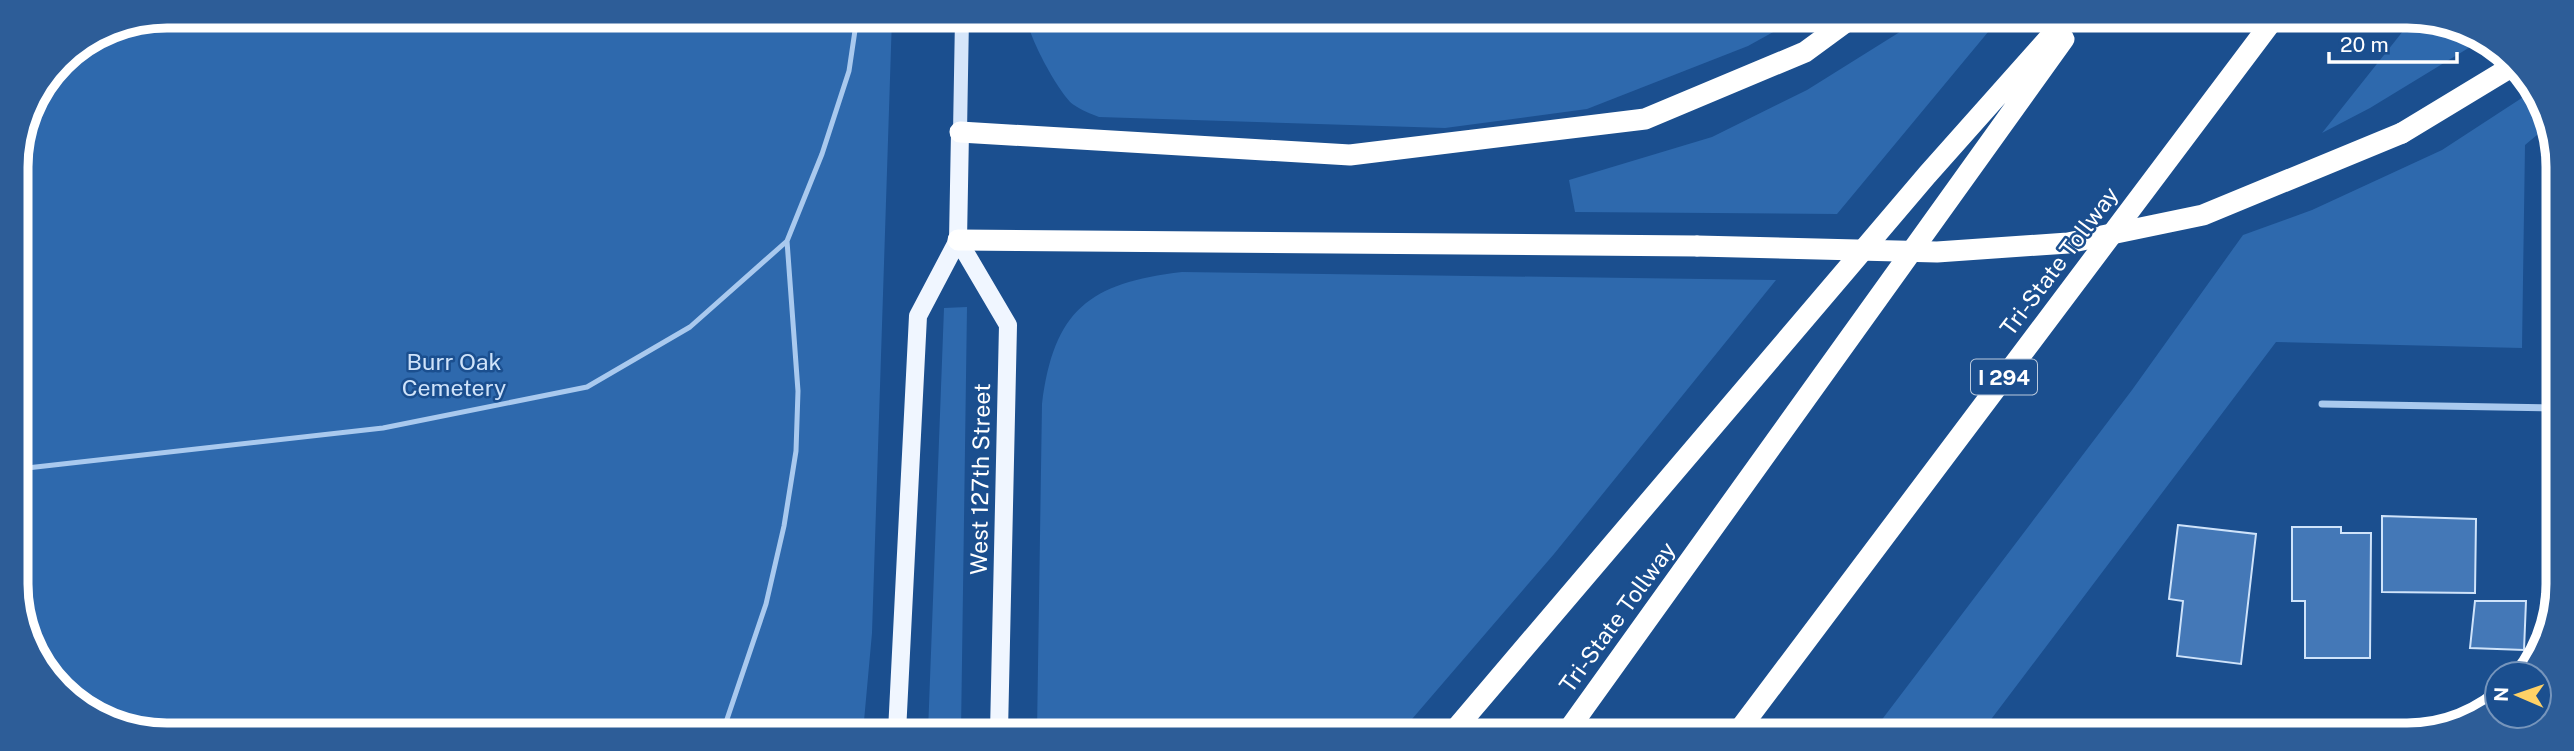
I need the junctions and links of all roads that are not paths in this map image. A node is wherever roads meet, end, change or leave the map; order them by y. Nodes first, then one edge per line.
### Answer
1 (855, 28) edge
2 (962, 28) edge
3 (1838, 28) edge
4 (2058, 28) edge
5 (2072, 28) edge
6 (2267, 28) edge
7 (2506, 70) edge
8 (960, 132) junction
9 (958, 240) junction
10 (787, 241) junction
11 (2322, 404) dead end
12 (2546, 408) edge
13 (28, 468) edge
14 (726, 723) edge
15 (897, 723) edge
16 (999, 723) edge
17 (1461, 723) edge
18 (1573, 723) edge
19 (1743, 723) edge

1 - 10 lane
2 - 8 main road
3 - 8 highway
4 - 17 highway
5 - 18 highway, Tri-State Tollway
6 - 19 highway, Tri-State Tollway / I 294
7 - 9 highway, bridge
8 - 9 main road
9 - 15 main road
9 - 16 main road, West 127th Street
10 - 13 lane
10 - 14 lane
11 - 12 street

